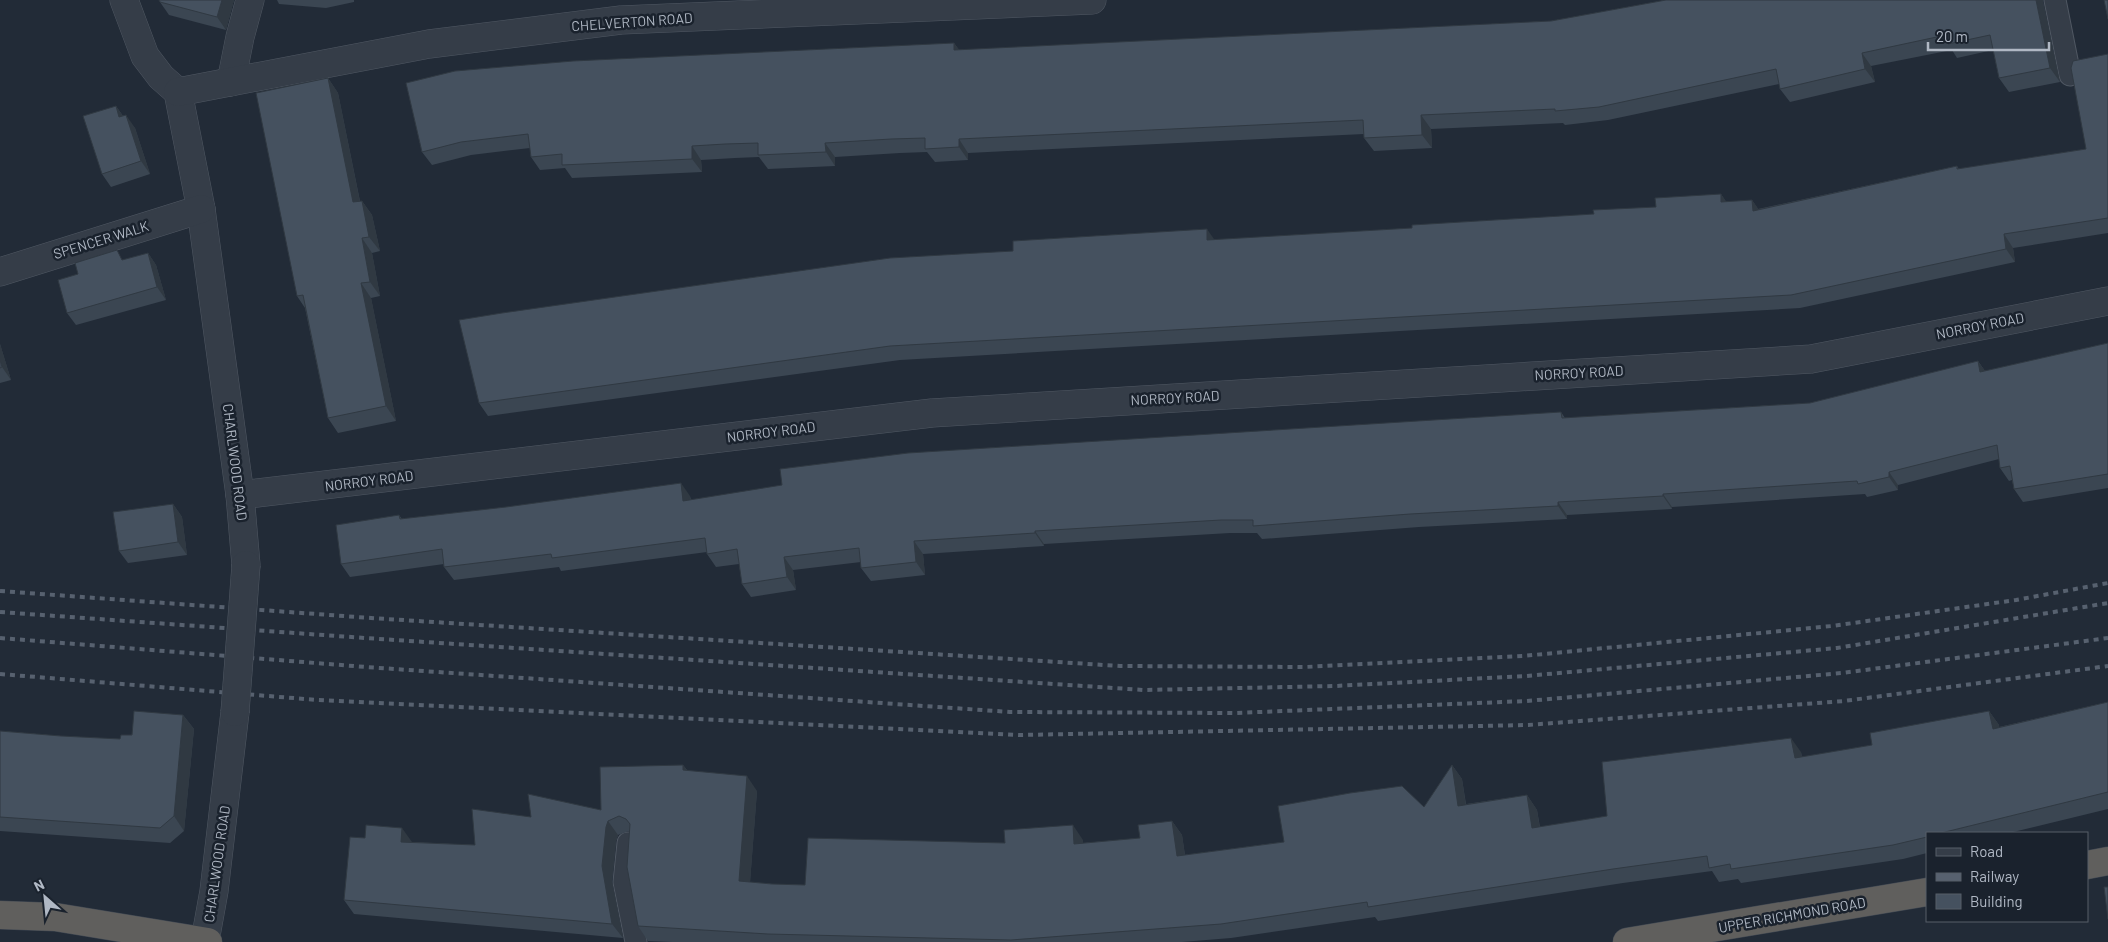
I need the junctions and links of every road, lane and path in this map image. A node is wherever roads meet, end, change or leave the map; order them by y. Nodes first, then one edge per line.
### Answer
1 (124, 0) edge
2 (250, 0) edge
3 (1092, 0) edge
4 (2055, 0) edge
5 (2070, 76) edge
6 (231, 82) junction
7 (178, 92) junction
8 (201, 209) junction
9 (0, 272) edge
10 (2108, 301) edge
11 (240, 495) junction
12 (628, 843) edge
13 (2108, 861) edge
14 (2088, 865) edge
15 (1926, 892) edge
16 (0, 915) edge
17 (1688, 938) edge
18 (206, 942) edge
19 (636, 942) edge
20 (1628, 942) edge

1 - 7 street
2 - 6 street
3 - 6 street, CHELVERTON ROAD
4 - 5 lane
6 - 7 street, CHELVERTON ROAD
7 - 8 street, CHARLWOOD ROAD
8 - 9 street, SPENCER WALK
8 - 11 street, CHARLWOOD ROAD
10 - 11 street, NORROY ROAD
11 - 18 street, CHARLWOOD ROAD, bridge
12 - 19 lane
13 - 14 highway
15 - 17 highway, UPPER RICHMOND ROAD
16 - 18 highway
17 - 20 highway, UPPER RICHMOND ROAD

